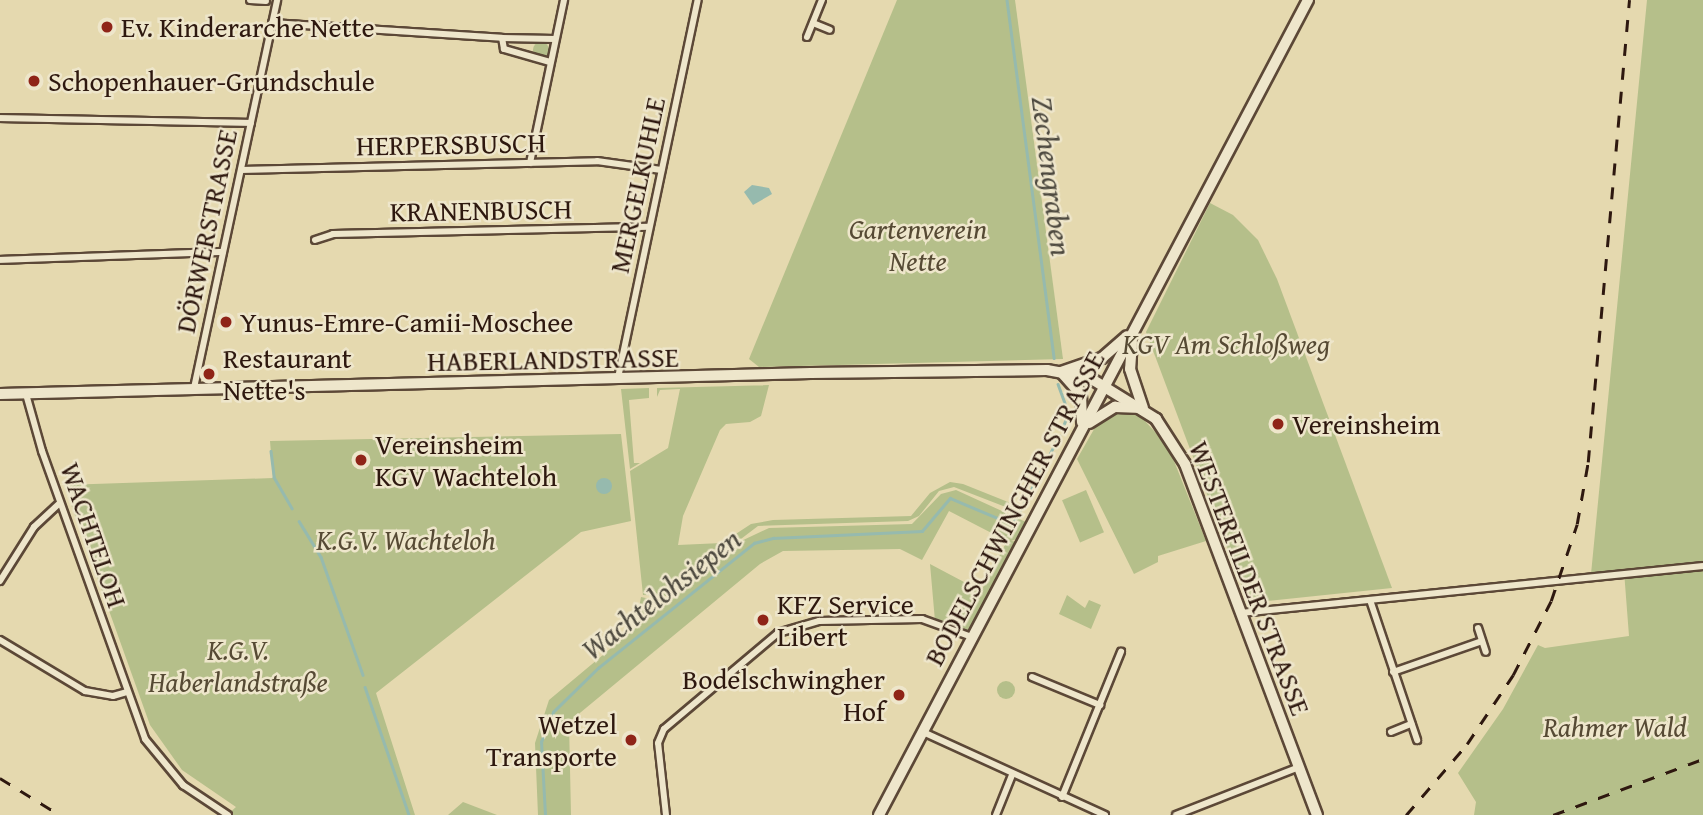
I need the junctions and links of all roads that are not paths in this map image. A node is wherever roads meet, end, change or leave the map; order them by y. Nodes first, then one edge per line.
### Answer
1 (250, 0) edge
2 (277, 0) edge
3 (564, 0) edge
4 (698, 0) edge
5 (822, 0) edge
6 (1307, 0) edge
7 (266, 1) edge
8 (272, 23) junction
9 (813, 23) junction
10 (830, 30) dead end
11 (807, 37) dead end
12 (502, 38) junction
13 (555, 40) junction
14 (550, 62) junction
15 (0, 118) edge
16 (251, 123) junction
17 (530, 163) junction
18 (241, 170) junction
19 (661, 170) junction
20 (649, 227) junction
21 (315, 240) dead end
22 (223, 252) junction
23 (0, 260) edge
24 (1135, 327) junction
25 (1061, 372) junction
26 (618, 379) junction
27 (1106, 384) junction
28 (194, 388) junction
29 (0, 394) edge
30 (26, 394) junction
31 (1143, 408) junction
32 (1080, 432) junction
33 (60, 503) junction
34 (1703, 566) edge
35 (0, 581) edge
36 (1370, 600) junction
37 (1241, 613) junction
38 (1478, 628) dead end
39 (972, 637) junction
40 (0, 640) edge
41 (1482, 641) junction
42 (1121, 652) dead end
43 (1486, 652) dead end
44 (1393, 673) junction
45 (1032, 677) dead end
46 (127, 692) junction
47 (1100, 705) junction
48 (1411, 724) junction
49 (923, 732) junction
50 (1391, 732) dead end
51 (1417, 740) dead end
52 (1299, 767) junction
53 (1012, 775) junction
54 (1062, 797) junction
55 (228, 815) edge
56 (666, 815) edge
57 (879, 815) edge
58 (996, 815) edge
59 (1105, 815) edge
60 (1176, 815) edge
61 (1317, 815) edge

1 - 7 street
2 - 8 street, DÖRWERSTRASSE
3 - 13 street
4 - 19 street, MERGELKUHLE
5 - 9 street
6 - 24 street, BODELSCHWINGHER STRASSE
8 - 12 street
8 - 16 street, DÖRWERSTRASSE
9 - 10 street
9 - 11 street
12 - 13 street
12 - 14 street
13 - 14 street
14 - 17 street
15 - 16 street
16 - 18 street, DÖRWERSTRASSE
17 - 18 street, HERPERSBUSCH
17 - 19 street, HERPERSBUSCH
18 - 22 street, DÖRWERSTRASSE
19 - 20 street, MERGELKUHLE
20 - 21 street, KRANENBUSCH
20 - 26 street, MERGELKUHLE
22 - 23 street
22 - 28 street, DÖRWERSTRASSE
24 - 25 street
24 - 27 street, BODELSCHWINGHER STRASSE
24 - 31 street
25 - 26 street, HABERLANDSTRASSE
25 - 27 street, HABERLANDSTRASSE
25 - 32 street
26 - 28 street, HABERLANDSTRASSE
27 - 31 street, WESTERFILDER STRASSE
27 - 32 street, BODELSCHWINGHER STRASSE
28 - 30 street, HABERLANDSTRASSE
29 - 30 street, HABERLANDSTRASSE
30 - 33 street, WACHTELOH
31 - 32 street
31 - 37 street, WESTERFILDER STRASSE
32 - 39 street, BODELSCHWINGHER STRASSE
33 - 35 street
33 - 46 street, WACHTELOH
34 - 36 street
36 - 37 street
36 - 44 street
37 - 52 street, WESTERFILDER STRASSE
38 - 41 street
39 - 49 street, BODELSCHWINGHER STRASSE
39 - 56 street
40 - 46 street
41 - 43 street
41 - 44 street
42 - 47 street
44 - 48 street
45 - 47 street
46 - 55 street, WACHTELOH
47 - 54 street
48 - 50 street
48 - 51 street
49 - 53 street
49 - 57 street, BODELSCHWINGHER STRASSE
52 - 60 street
52 - 61 street, WESTERFILDER STRASSE
53 - 54 street
53 - 58 street
54 - 59 street

